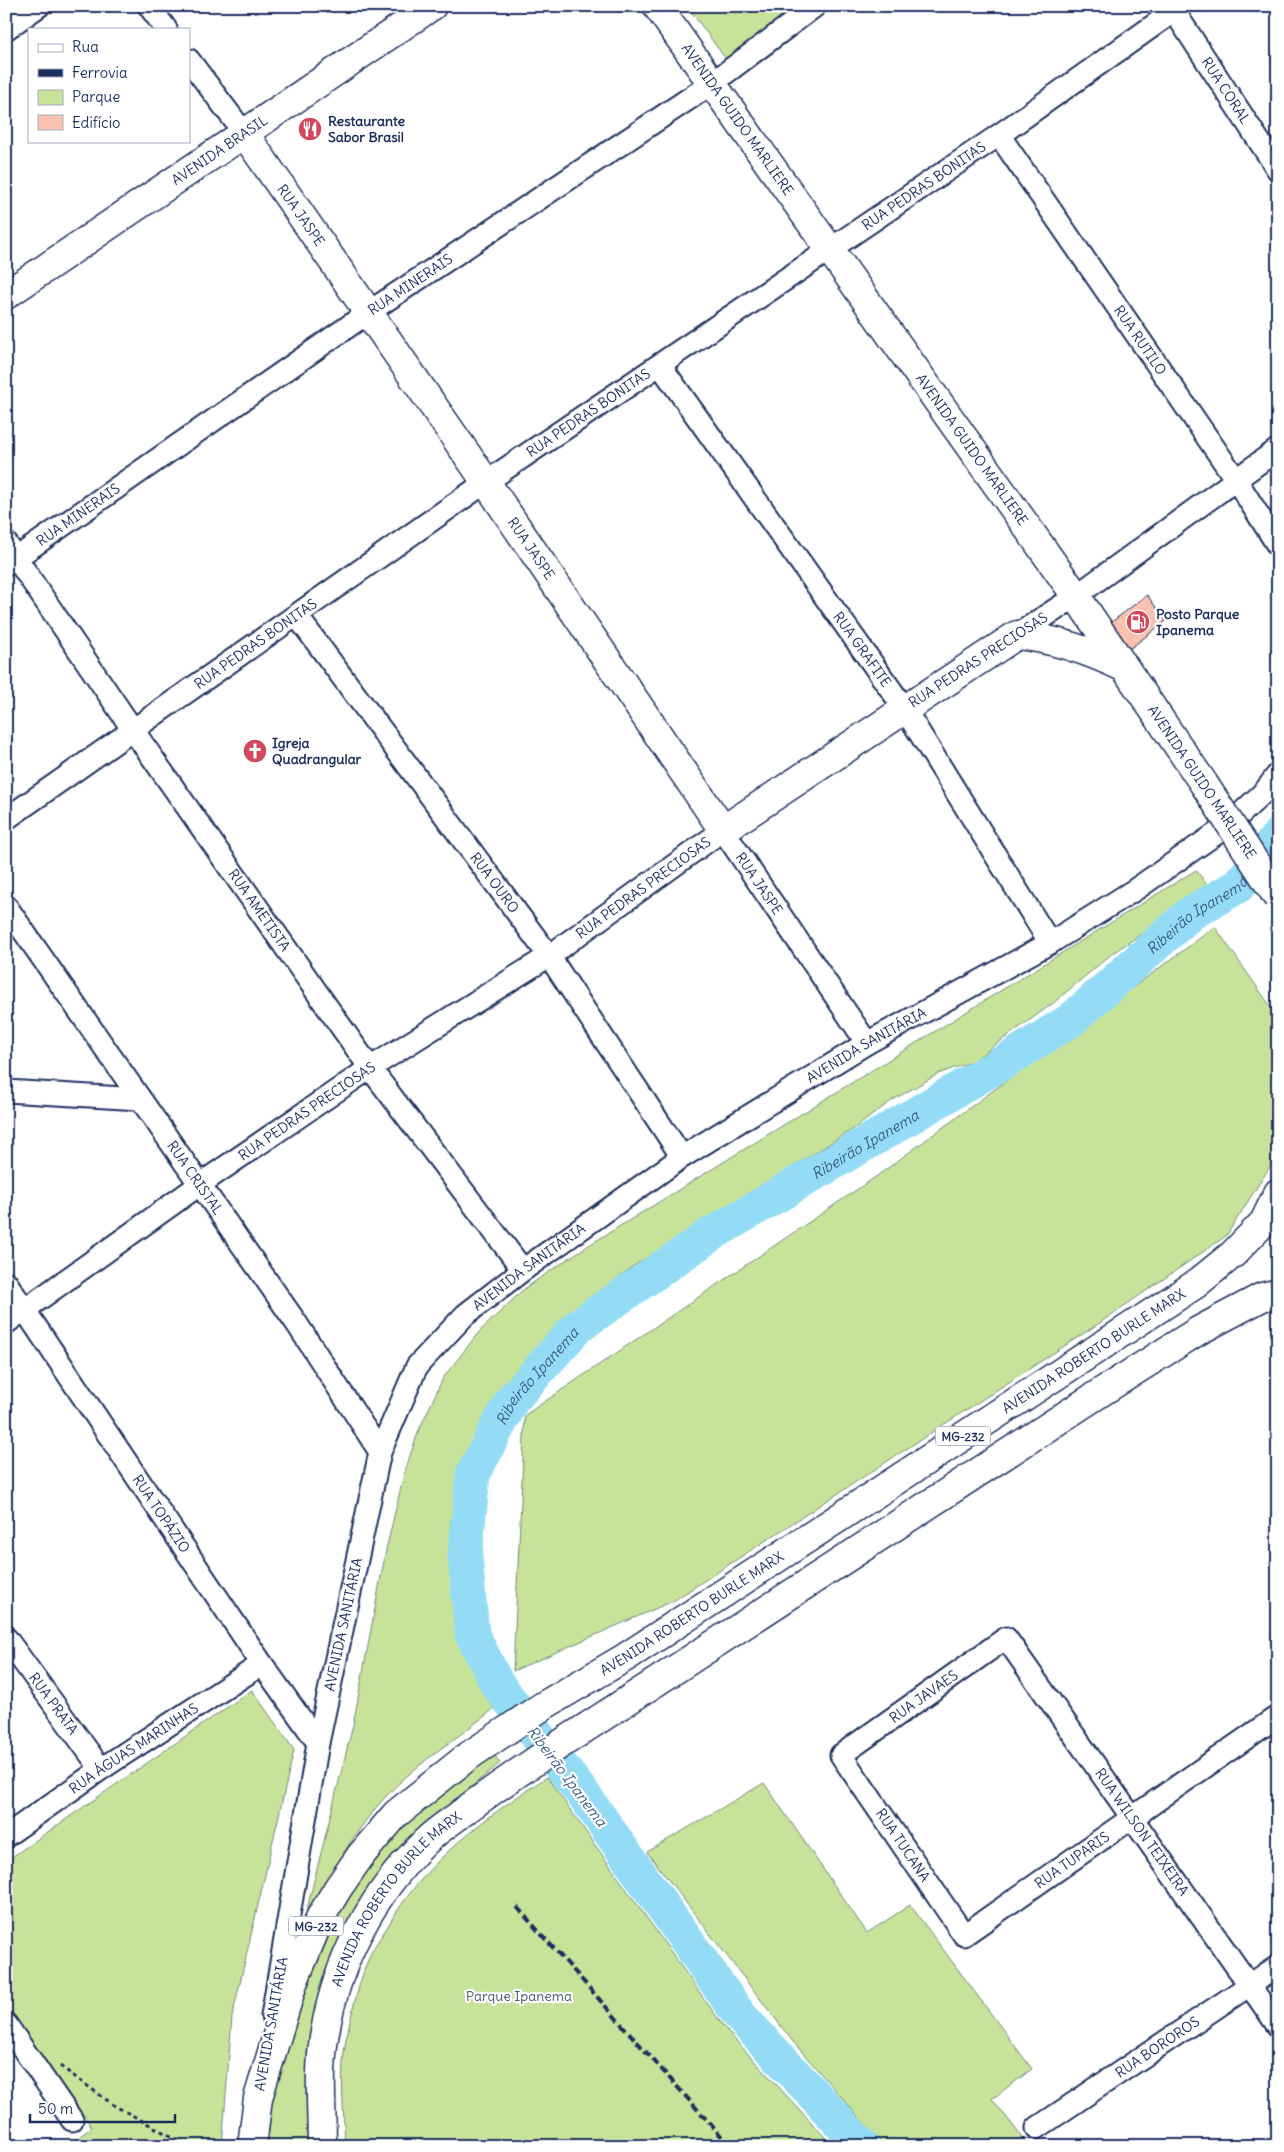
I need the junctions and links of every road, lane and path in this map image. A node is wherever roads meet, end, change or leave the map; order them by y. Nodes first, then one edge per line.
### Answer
1 (39, 6) edge
2 (149, 6) edge
3 (432, 6) edge
4 (657, 6) edge
5 (816, 6) edge
6 (1164, 8) edge
7 (165, 28) edge
8 (6, 29) edge
9 (190, 61) edge
10 (711, 84) junction
11 (244, 133) junction
12 (999, 135) junction
13 (1278, 170) edge
14 (831, 248) junction
15 (6, 295) edge
16 (369, 312) junction
17 (660, 365) junction
18 (1278, 449) edge
19 (1235, 478) junction
20 (486, 482) junction
21 (1278, 546) edge
22 (10, 556) edge
23 (1076, 596) junction
24 (298, 616) junction
25 (1017, 635) junction
26 (1126, 668) junction
27 (904, 708) junction
28 (133, 730) junction
29 (1278, 774) edge
30 (6, 819) edge
31 (723, 830) junction
32 (1278, 898) edge
33 (6, 906) edge
34 (1050, 943) junction
35 (549, 956) junction
36 (867, 1043) junction
37 (370, 1068) junction
38 (6, 1091) edge
39 (140, 1099) junction
40 (682, 1157) junction
41 (199, 1185) junction
42 (1278, 1193) edge
43 (523, 1270) junction
44 (6, 1282) edge
45 (1278, 1293) edge
46 (25, 1310) junction
47 (6, 1323) edge
48 (380, 1452) junction
49 (6, 1638) edge
50 (1006, 1638) joint
51 (262, 1664) junction
52 (1278, 1716) edge
53 (318, 1743) junction
54 (841, 1755) joint
55 (101, 1769) junction
56 (1132, 1818) junction
57 (6, 1836) edge
58 (964, 1935) joint
59 (1278, 1966) edge
60 (1249, 1985) junction
61 (6, 2024) edge
62 (1278, 2026) edge
63 (25, 2053) junction
64 (258, 2098) junction
65 (72, 2120) dead end
66 (1037, 2128) dead end
67 (189, 2146) edge
68 (252, 2146) edge
69 (322, 2146) edge

1 - 8 street
2 - 7 street
3 - 11 main road, AVENIDA BRASIL
4 - 10 main road, AVENIDA GUIDO MARLIERE
5 - 10 street, RUA MINERAIS
6 - 12 street, RUA PEDRAS BONITAS
6 - 13 street, RUA CORAL
9 - 11 street, RUA JASPE
10 - 14 main road, AVENIDA GUIDO MARLIERE
10 - 16 street, RUA MINERAIS
11 - 15 main road, AVENIDA BRASIL
11 - 16 main road, RUA JASPE
12 - 14 street, RUA PEDRAS BONITAS
12 - 19 street, RUA RUTILO
14 - 17 street, RUA PEDRAS BONITAS
14 - 23 main road, AVENIDA GUIDO MARLIERE
16 - 20 main road, RUA JASPE
16 - 22 street, RUA MINERAIS
17 - 20 street, RUA PEDRAS BONITAS
17 - 27 street, RUA GRAFITE
18 - 19 street, RUA PEDRAS PRECIOSAS
19 - 21 street, RUA RUTILO
19 - 23 street, RUA PEDRAS PRECIOSAS
20 - 24 street, RUA PEDRAS BONITAS
20 - 31 main road, RUA JASPE
22 - 28 street, RUA AMETISTA
23 - 25 street, RUA PEDRAS PRECIOSAS
23 - 26 main road, AVENIDA GUIDO MARLIERE
24 - 28 street, RUA PEDRAS BONITAS
24 - 35 street, RUA OURO
25 - 26 main road
25 - 27 main road, RUA PEDRAS PRECIOSAS
26 - 32 main road, AVENIDA GUIDO MARLIERE, bridge
27 - 31 main road, RUA PEDRAS PRECIOSAS
27 - 34 street, RUA GRAFITE
28 - 30 street, RUA PEDRAS BONITAS
28 - 37 street, RUA AMETISTA
29 - 34 street, AVENIDA SANITÁRIA
31 - 35 street, RUA PEDRAS PRECIOSAS
31 - 36 street, RUA JASPE
33 - 39 street, RUA CRISTAL
34 - 36 street, AVENIDA SANITÁRIA
35 - 37 street, RUA PEDRAS PRECIOSAS
35 - 40 street, RUA OURO
36 - 40 street, AVENIDA SANITÁRIA
37 - 41 street, RUA PEDRAS PRECIOSAS
37 - 43 street, RUA AMETISTA
38 - 39 street
39 - 41 street, RUA CRISTAL
40 - 43 street, AVENIDA SANITÁRIA
41 - 46 street, RUA PEDRAS PRECIOSAS
41 - 48 street, RUA CRISTAL
42 - 64 main road, AVENIDA ROBERTO BURLE MARX / MG-232
43 - 48 street, AVENIDA SANITÁRIA
44 - 46 street, RUA TOPÁZIO
45 - 69 main road, AVENIDA ROBERTO BURLE MARX / MG-232
46 - 47 street, RUA PEDRAS PRECIOSAS
46 - 51 street, RUA TOPÁZIO
48 - 53 street, AVENIDA SANITÁRIA
49 - 55 street, RUA PRATA
50 - 54 street, RUA JAVAES
50 - 56 street, RUA WILSON TEIXEIRA
51 - 53 street, RUA TOPÁZIO
51 - 55 street, RUA ÁGUAS MARINHAS
52 - 56 street, RUA TUPARIS
53 - 64 street, AVENIDA SANITÁRIA
54 - 58 street, RUA TUCANA
55 - 57 street, RUA ÁGUAS MARINHAS
56 - 58 street, RUA TUPARIS
56 - 60 street, RUA WILSON TEIXEIRA
59 - 60 street, RUA BOROROS
60 - 62 street, RUA WILSON TEIXEIRA
60 - 66 street, RUA BOROROS
61 - 63 street
63 - 65 street
63 - 67 path
64 - 68 main road, AVENIDA ROBERTO BURLE MARX / MG-232

